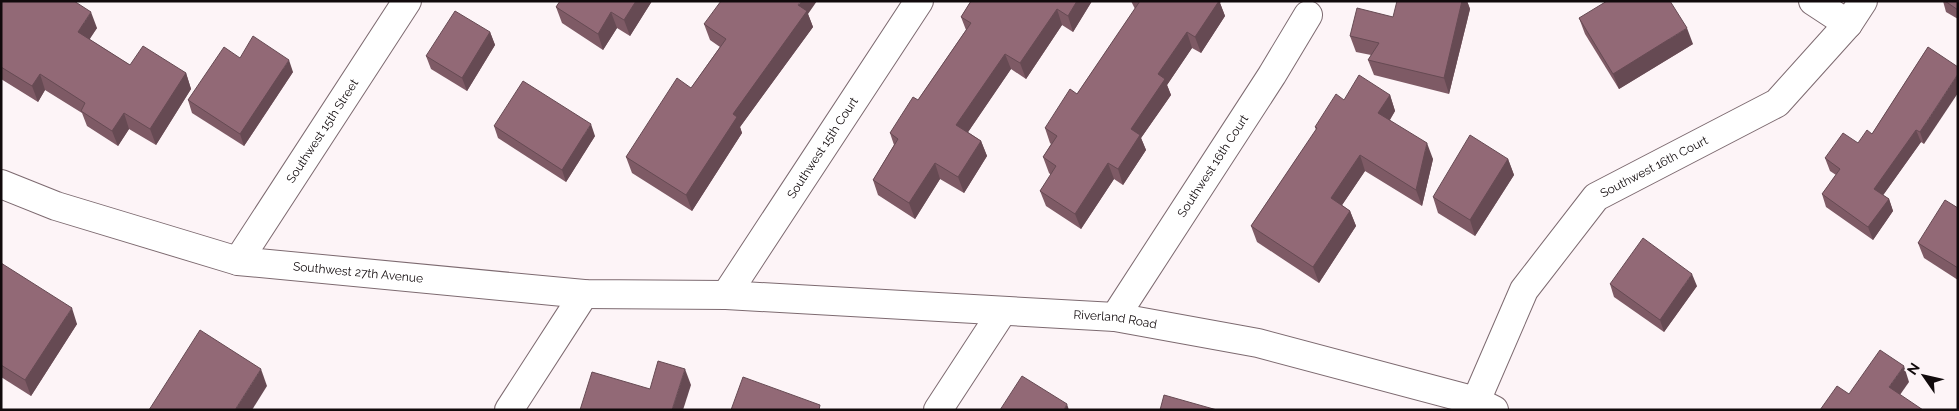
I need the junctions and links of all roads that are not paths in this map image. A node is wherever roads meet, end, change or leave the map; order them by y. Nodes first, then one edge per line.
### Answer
1 (407, 1) edge
2 (919, 1) edge
3 (1813, 1) edge
4 (1863, 1) edge
5 (1308, 15) dead end
6 (1848, 24) junction
7 (1, 184) edge
8 (238, 261) junction
9 (584, 294) junction
10 (726, 295) junction
11 (1002, 312) junction
12 (1115, 317) junction
13 (1485, 405) edge
14 (509, 410) edge
15 (938, 410) edge

1 - 8 street, Southwest 15th Street
2 - 10 street, Southwest 15th Court
3 - 6 street
4 - 6 street, Southwest 16th Court
5 - 12 street, Southwest 16th Court
6 - 13 street, Southwest 16th Court
7 - 8 street, Southwest 27th Avenue
8 - 9 street, Southwest 27th Avenue
9 - 10 street, Southwest 27th Avenue
9 - 14 street
10 - 11 street, Riverland Road
11 - 12 street, Riverland Road
11 - 15 street
12 - 13 street, Riverland Road

